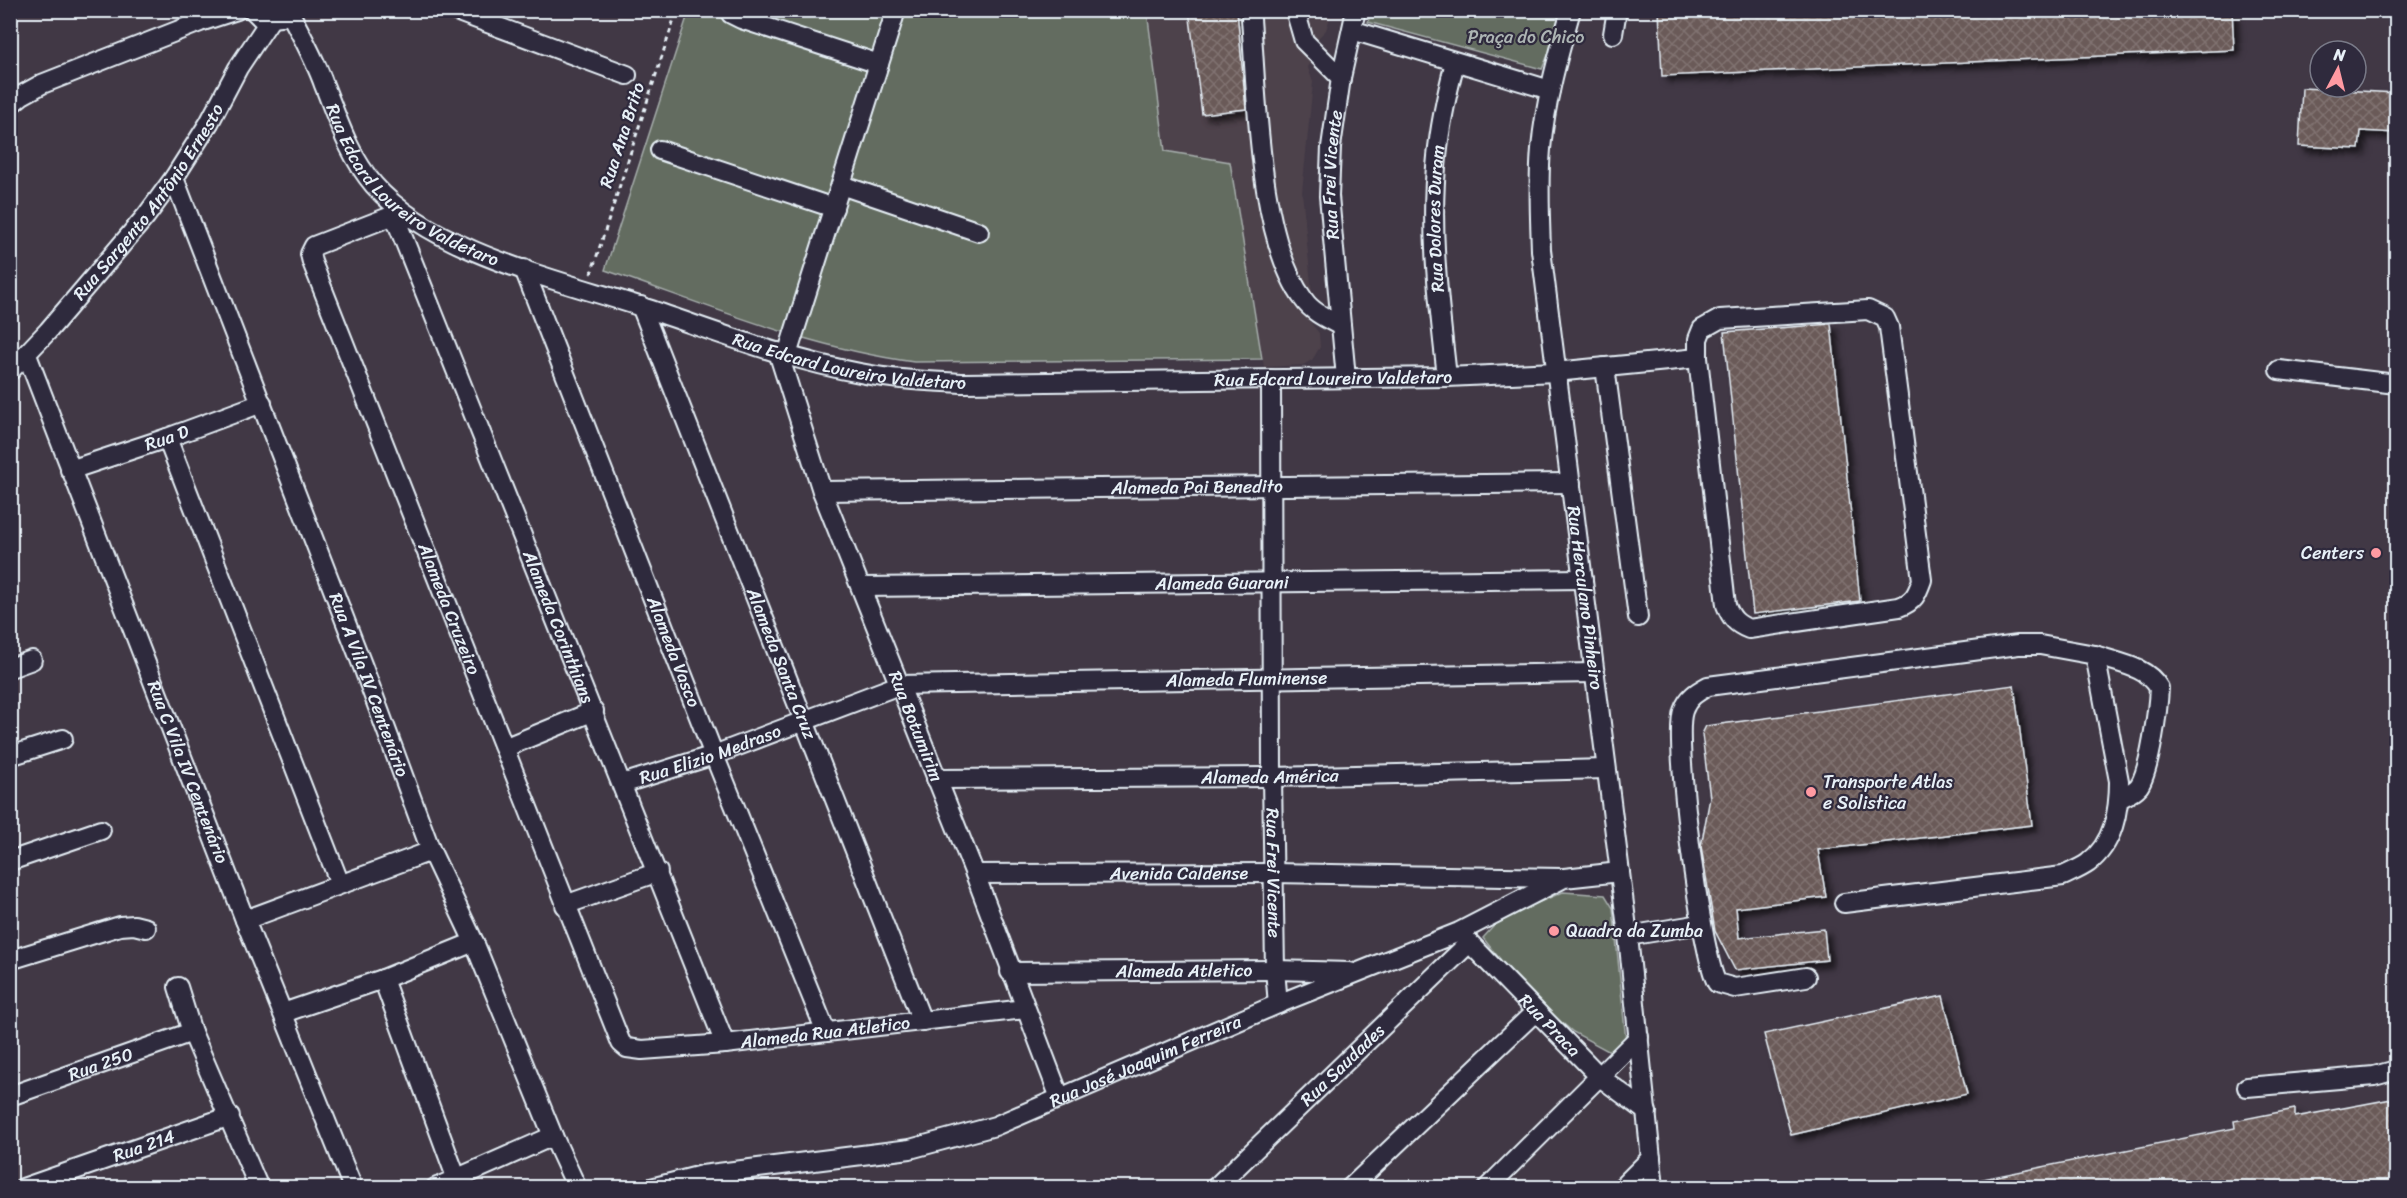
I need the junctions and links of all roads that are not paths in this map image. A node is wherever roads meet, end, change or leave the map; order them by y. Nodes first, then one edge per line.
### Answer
1 (237, 10) edge
2 (253, 10) edge
3 (453, 10) edge
4 (729, 10) edge
5 (896, 10) edge
6 (1295, 10) edge
7 (1356, 10) edge
8 (1571, 10) edge
9 (1617, 10) edge
10 (289, 11) edge
11 (1252, 13) edge
12 (270, 20) junction
13 (1352, 30) junction
14 (1613, 34) dead end
15 (1455, 62) junction
16 (879, 64) junction
17 (627, 75) dead end
18 (1341, 78) junction
19 (1550, 90) junction
20 (10, 105) edge
21 (660, 150) dead end
22 (174, 178) junction
23 (841, 185) junction
24 (834, 208) junction
25 (396, 212) junction
26 (979, 232) dead end
27 (524, 269) junction
28 (641, 306) junction
29 (1341, 326) junction
30 (782, 353) junction
31 (27, 355) junction
32 (1698, 358) junction
33 (1605, 367) junction
34 (10, 370) edge
35 (2279, 370) dead end
36 (1555, 372) junction
37 (1447, 377) junction
38 (1346, 378) junction
39 (1271, 380) junction
40 (2397, 384) edge
41 (262, 403) junction
42 (167, 438) junction
43 (70, 470) junction
44 (1571, 483) junction
45 (1270, 487) junction
46 (822, 491) junction
47 (1582, 579) junction
48 (1271, 581) junction
49 (862, 587) junction
50 (1638, 617) dead end
51 (2095, 655) junction
52 (32, 660) dead end
53 (10, 668) edge
54 (1594, 673) junction
55 (1272, 678) junction
56 (899, 686) junction
57 (594, 711) junction
58 (803, 721) junction
59 (63, 739) dead end
60 (504, 747) junction
61 (714, 755) junction
62 (10, 756) edge
63 (1606, 769) junction
64 (1272, 777) junction
65 (936, 779) junction
66 (622, 784) junction
67 (2119, 799) junction
68 (101, 830) dead end
69 (431, 851) junction
70 (10, 861) edge
71 (658, 872) junction
72 (1620, 872) junction
73 (1274, 873) junction
74 (975, 874) junction
75 (1564, 878) junction
76 (340, 884) junction
77 (1844, 903) dead end
78 (565, 905) junction
79 (245, 920) junction
80 (1701, 924) junction
81 (146, 928) dead end
82 (1628, 936) junction
83 (1464, 937) junction
84 (474, 942) junction
85 (10, 960) edge
86 (1275, 970) junction
87 (1010, 972) junction
88 (1358, 972) junction
89 (1806, 977) dead end
90 (383, 979) junction
91 (178, 987) dead end
92 (1278, 1004) junction
93 (1025, 1009) junction
94 (1535, 1012) junction
95 (284, 1013) junction
96 (922, 1021) junction
97 (192, 1032) junction
98 (826, 1032) junction
99 (1639, 1037) junction
100 (725, 1044) junction
101 (627, 1048) joint
102 (2397, 1071) edge
103 (1600, 1077) junction
104 (2247, 1087) dead end
105 (10, 1096) edge
106 (1060, 1098) junction
107 (1647, 1112) junction
108 (230, 1116) junction
109 (553, 1136) junction
110 (1651, 1158) junction
111 (456, 1178) junction
112 (23, 1188) edge
113 (259, 1188) edge
114 (353, 1188) edge
115 (435, 1188) edge
116 (577, 1188) edge
117 (651, 1188) edge
118 (1215, 1188) edge
119 (1350, 1188) edge
120 (1487, 1188) edge
121 (1621, 1188) edge
122 (1654, 1188) edge

1 - 20 street
2 - 12 street
3 - 17 street
4 - 16 street
5 - 16 street
6 - 18 street
7 - 13 street, Rua Frei Vicente
8 - 19 street, Rua Herculano Pinheiro
9 - 14 street
10 - 12 street
10 - 25 street, Rua Edcard Loureiro Valdetaro
11 - 29 street
12 - 22 street, Rua Sargento Antônio Ernesto
13 - 15 street
13 - 18 street, Rua Frei Vicente
15 - 19 street
15 - 37 street, Rua Dolores Duram
16 - 23 street
18 - 29 street, Rua Frei Vicente
19 - 36 street, Rua Herculano Pinheiro
21 - 24 street
22 - 31 street, Rua Sargento Antônio Ernesto
22 - 41 street, Rua A Vila IV Centenário
23 - 24 street
23 - 26 street
24 - 30 street
25 - 27 street, Rua Edcard Loureiro Valdetaro
25 - 57 street, Alameda Corinthians
25 - 60 street, Alameda Cruzeiro
27 - 28 street, Rua Edcard Loureiro Valdetaro
27 - 61 street, Alameda Vasco
28 - 30 street, Rua Edcard Loureiro Valdetaro
28 - 58 street, Alameda Santa Cruz
29 - 38 street, Rua Frei Vicente
30 - 39 street, Rua Edcard Loureiro Valdetaro
30 - 46 street, Rua Botumirim
31 - 34 street, Rua Sargento Antônio Ernesto
31 - 43 street, Rua C Vila IV Centenário
32 - 32 street
32 - 33 street, Rua Edcard Loureiro Valdetaro
33 - 36 street, Rua Edcard Loureiro Valdetaro
33 - 50 street
35 - 40 street
36 - 37 street, Rua Edcard Loureiro Valdetaro
36 - 44 street, Rua Herculano Pinheiro
37 - 38 street, Rua Edcard Loureiro Valdetaro
38 - 39 street, Rua Edcard Loureiro Valdetaro
39 - 45 street, Rua Frei Vicente
41 - 42 street, Rua D
41 - 69 street, Rua A Vila IV Centenário
42 - 43 street, Rua D
42 - 76 street
43 - 79 street, Rua C Vila IV Centenário
44 - 45 street, Alameda Pai Benedito
44 - 47 street, Rua Herculano Pinheiro
45 - 46 street, Alameda Pai Benedito
45 - 48 street, Rua Frei Vicente
46 - 49 street, Rua Botumirim
47 - 48 street, Alameda Guarani
47 - 54 street, Rua Herculano Pinheiro
48 - 49 street, Alameda Guarani
48 - 55 street, Rua Frei Vicente
49 - 56 street, Rua Botumirim
51 - 67 street
51 - 67 street
51 - 80 street
52 - 53 street
54 - 55 street, Alameda Fluminense
54 - 63 street, Rua Herculano Pinheiro
55 - 56 street, Alameda Fluminense
55 - 64 street, Rua Frei Vicente
56 - 58 street, Rua Elizio Medraso
56 - 65 street, Rua Botumirim
57 - 60 street
57 - 66 street, Alameda Corinthians
58 - 61 street, Rua Elizio Medraso
58 - 96 street, Alameda Santa Cruz
59 - 62 street
60 - 78 street, Alameda Cruzeiro
61 - 66 street, Rua Elizio Medraso
61 - 98 street, Alameda Vasco
63 - 64 street, Alameda América
63 - 72 street, Rua Herculano Pinheiro
64 - 65 street, Alameda América
64 - 73 street, Rua Frei Vicente
65 - 74 street, Rua Botumirim
66 - 71 street, Alameda Corinthians
67 - 77 street
68 - 70 street
69 - 76 street
69 - 84 street, Rua A Vila IV Centenário
71 - 78 street
71 - 100 street, Alameda Corinthians
72 - 75 street, Rua José Joaquim Ferreira
72 - 82 street, Rua Herculano Pinheiro
73 - 74 street, Avenida Caldense
73 - 75 street, Avenida Caldense
73 - 86 street, Rua Frei Vicente
74 - 87 street, Rua Botumirim
75 - 83 street, Rua José Joaquim Ferreira
76 - 79 street
78 - 101 street, Alameda Cruzeiro
79 - 95 street, Rua C Vila IV Centenário
80 - 82 street
80 - 89 street
81 - 85 street
82 - 99 street, Rua Herculano Pinheiro
83 - 88 street, Rua José Joaquim Ferreira
83 - 94 street, Rua Praca
83 - 118 street, Rua Saudades
84 - 90 street
84 - 109 street, Rua A Vila IV Centenário
86 - 87 street, Alameda Atletico
86 - 88 street, Alameda Atletico
86 - 92 street, Rua Frei Vicente
87 - 93 street, Rua Botumirim
88 - 92 street, Rua José Joaquim Ferreira
90 - 95 street
90 - 111 street
91 - 97 street
92 - 106 street, Rua José Joaquim Ferreira
93 - 96 street, Alameda Rua Atletico
93 - 106 street, Rua Botumirim
94 - 103 street, Rua Praca
94 - 119 street
95 - 114 street, Rua C Vila IV Centenário
96 - 98 street, Alameda Rua Atletico
97 - 105 street, Rua 250
97 - 108 street
98 - 100 street, Alameda Rua Atletico
99 - 103 street
99 - 107 street, Rua Herculano Pinheiro
100 - 101 street, Alameda Rua Atletico
102 - 104 street
103 - 107 street, Rua Praca
103 - 120 street
106 - 117 street, Rua José Joaquim Ferreira
107 - 110 street, Rua Herculano Pinheiro
108 - 112 street, Rua 214
108 - 113 street
109 - 111 street
109 - 116 street, Rua A Vila IV Centenário
110 - 121 street
110 - 122 street, Rua Herculano Pinheiro
111 - 115 street

